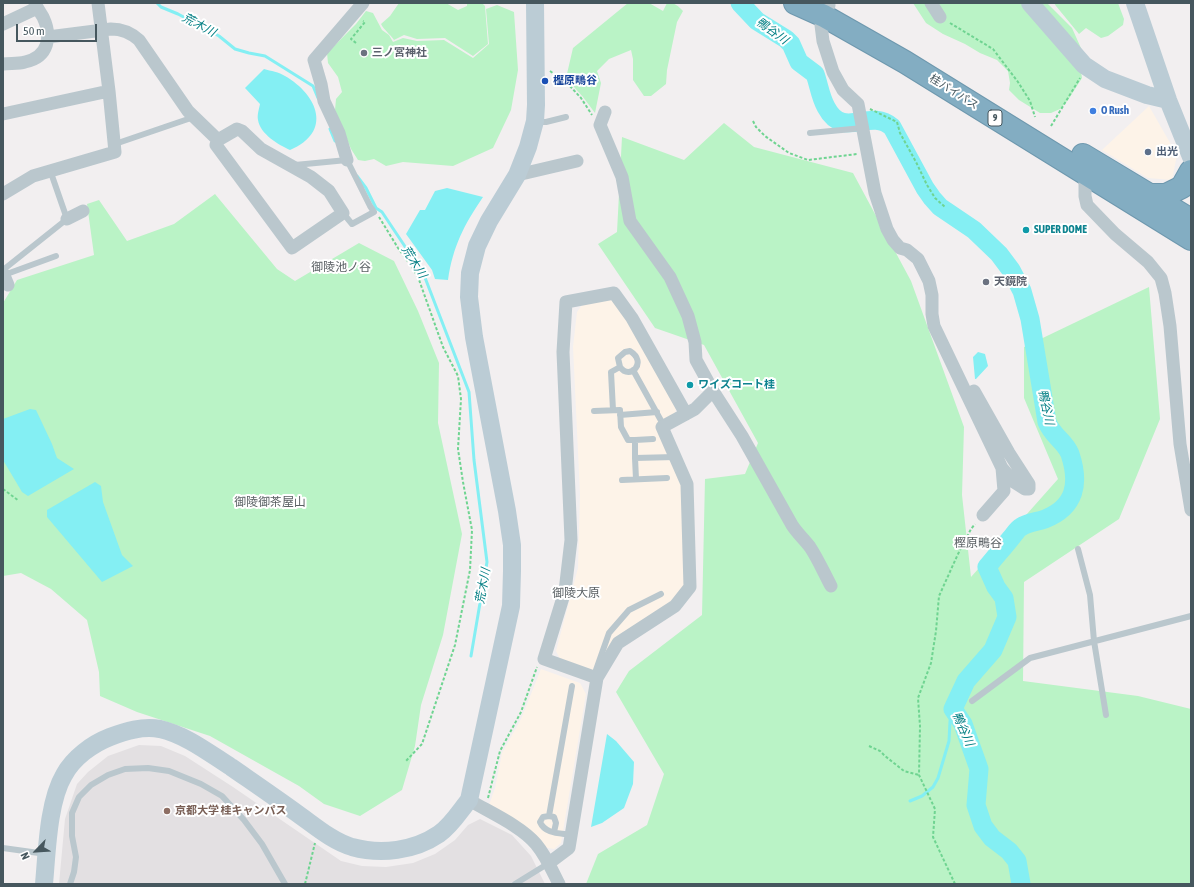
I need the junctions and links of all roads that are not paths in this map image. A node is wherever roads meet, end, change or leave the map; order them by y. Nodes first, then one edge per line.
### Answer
1 (98, 3) edge
2 (363, 3) edge
3 (535, 3) edge
4 (795, 3) edge
5 (931, 3) edge
6 (1030, 3) edge
7 (1135, 3) edge
8 (36, 6) edge
9 (826, 8) edge
10 (940, 17) road end
11 (3, 24) edge
12 (101, 30) junction
13 (48, 37) junction
14 (3, 64) edge
15 (109, 91) junction
16 (1168, 100) junction
17 (605, 112) dead end
18 (3, 114) edge
19 (194, 117) junction
20 (566, 117) dead end
21 (535, 122) junction
22 (862, 124) junction
23 (810, 133) dead end
24 (218, 140) junction
25 (115, 144) junction
26 (1191, 158) edge
27 (347, 160) junction
28 (577, 161) dead end
29 (290, 166) junction
30 (50, 170) junction
31 (1191, 171) edge
32 (1087, 174) junction
33 (517, 175) junction
34 (3, 194) edge
35 (1151, 195) junction
36 (83, 211) dead end
37 (343, 213) junction
38 (67, 219) junction
39 (1191, 220) edge
40 (1191, 239) edge
41 (56, 256) dead end
42 (4, 276) edge
43 (950, 359) junction
44 (620, 367) junction
45 (633, 370) junction
46 (713, 392) junction
47 (613, 410) junction
48 (594, 411) dead end
49 (656, 412) junction
50 (686, 414) junction
51 (620, 415) junction
52 (664, 426) junction
53 (653, 439) dead end
54 (635, 440) junction
55 (676, 457) junction
56 (635, 458) junction
57 (1002, 468) junction
58 (1188, 472) edge
59 (667, 478) dead end
60 (636, 479) junction
61 (622, 480) dead end
62 (1191, 510) edge
63 (983, 515) road end
64 (1078, 549) dead end
65 (831, 586) dead end
66 (661, 594) dead end
67 (1191, 616) edge
68 (1094, 641) junction
69 (597, 678) junction
70 (572, 686) dead end
71 (972, 701) dead end
72 (1106, 715) dead end
73 (469, 800) junction
74 (549, 816) junction
75 (554, 832) junction
76 (571, 835) junction
77 (3, 848) edge
78 (47, 854) junction
79 (549, 863) junction
80 (44, 884) edge
81 (70, 884) edge
82 (285, 884) edge
83 (515, 884) edge
84 (559, 884) edge

1 - 12 street
2 - 27 street
3 - 21 street
4 - 9 highway, 桂バイパス / 9
5 - 10 street
6 - 16 street
7 - 16 street
8 - 11 street
8 - 13 street
9 - 22 street
9 - 32 highway, 桂バイパス / 9
9 - 35 highway, 桂バイパス / 9
12 - 13 street
12 - 15 street
12 - 19 street
13 - 14 street
15 - 18 street
15 - 25 street
16 - 26 street
17 - 46 street
19 - 24 street
19 - 25 lane
20 - 21 lane
21 - 33 street
22 - 23 lane
22 - 43 street
24 - 29 street
24 - 37 street
25 - 30 street
27 - 29 lane
27 - 37 lane
28 - 33 street
29 - 37 street
30 - 34 street
30 - 38 lane
31 - 35 highway
32 - 40 highway, 桂バイパス / 9
32 - 58 street
33 - 73 street
35 - 39 highway, 桂バイパス / 9
36 - 38 street
38 - 42 lane
41 - 42 lane
43 - 57 street
43 - 57 street
44 - 45 lane
44 - 45 lane
44 - 47 lane
45 - 49 lane
46 - 50 street
46 - 65 street
47 - 48 lane
47 - 51 lane
49 - 51 lane
49 - 52 lane
50 - 52 street
50 - 69 street
51 - 54 lane
52 - 55 street
53 - 54 lane
54 - 56 lane
55 - 56 lane
55 - 69 street
56 - 60 lane
57 - 63 street
58 - 62 street
59 - 60 lane
60 - 61 lane
64 - 68 lane
66 - 69 lane
67 - 68 lane
68 - 71 lane
68 - 72 lane
69 - 76 street
70 - 74 lane
73 - 78 street
73 - 79 street
74 - 75 lane
74 - 75 lane
75 - 76 lane
76 - 79 street
77 - 78 lane
78 - 80 street
79 - 83 lane
79 - 84 street
81 - 82 lane

